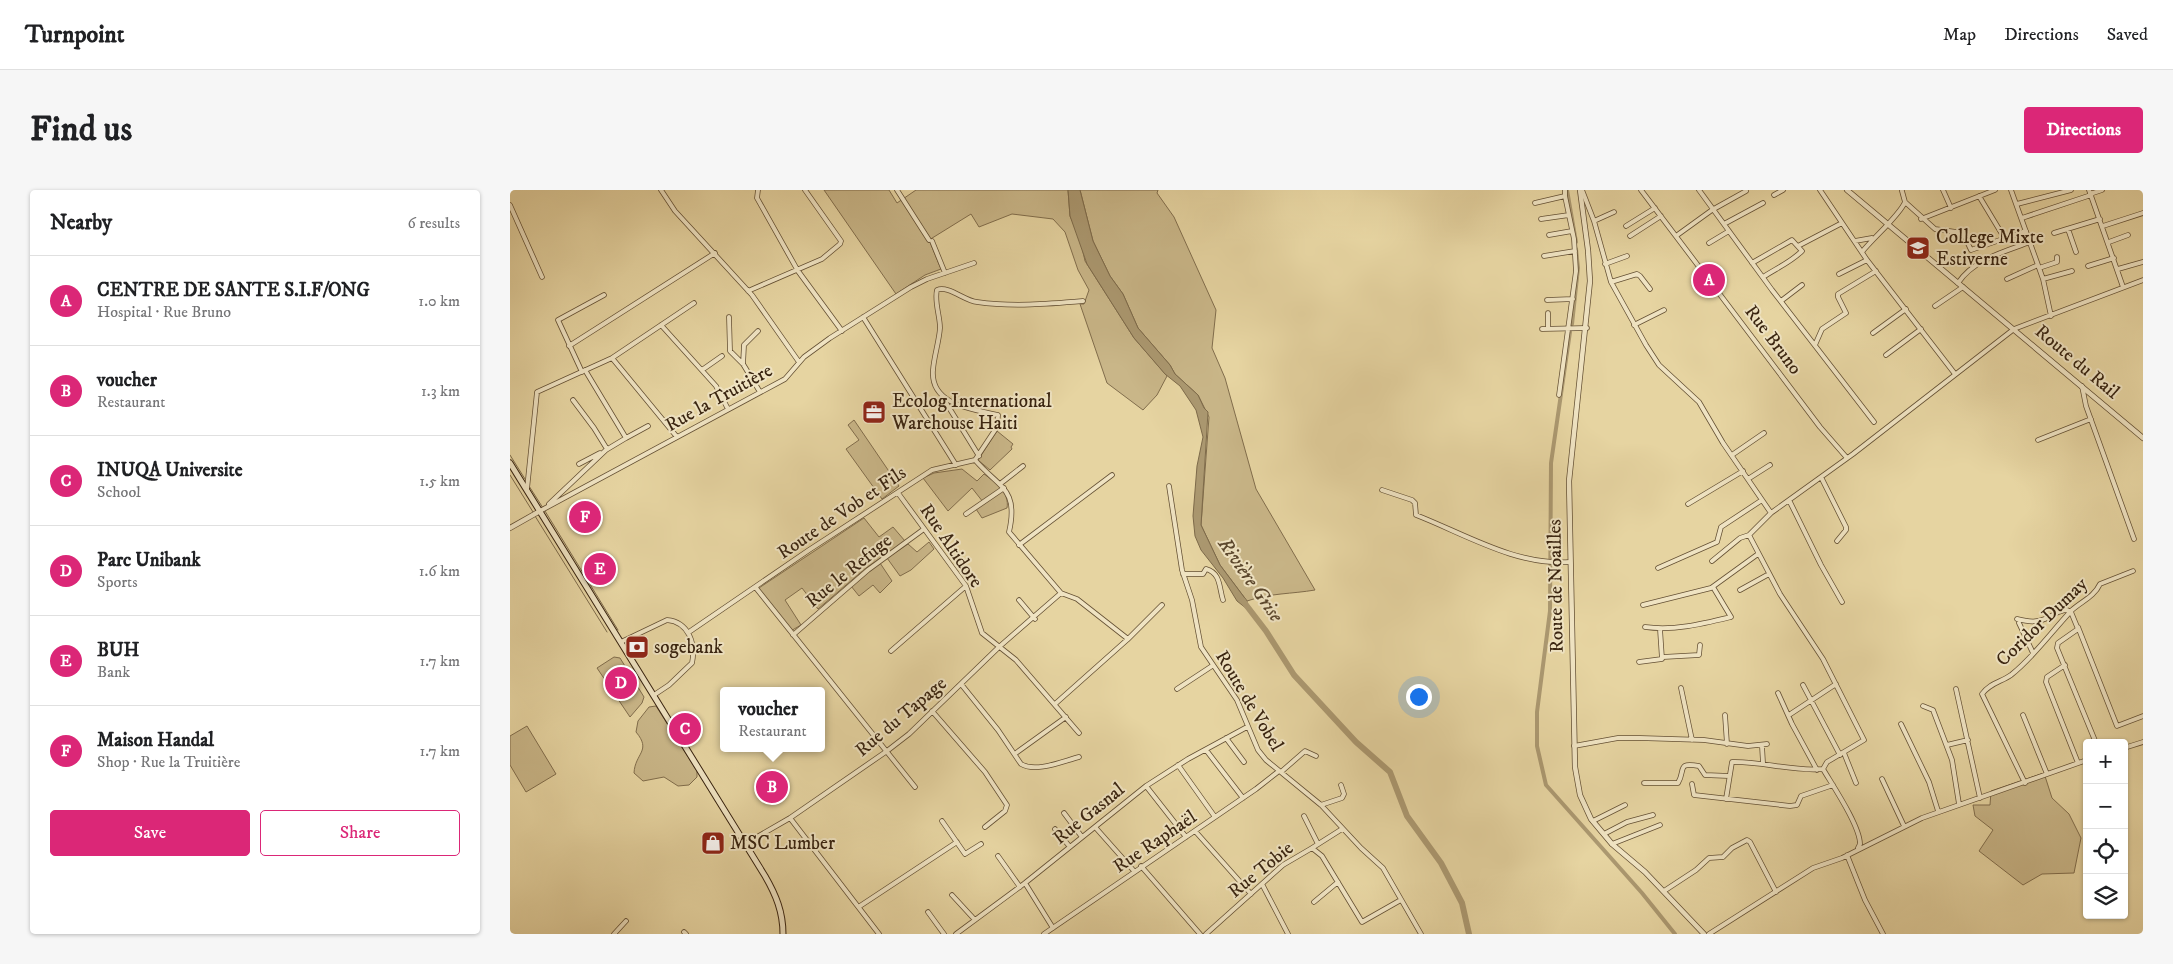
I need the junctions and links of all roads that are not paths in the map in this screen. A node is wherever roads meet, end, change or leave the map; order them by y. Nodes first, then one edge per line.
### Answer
1 (661, 190) edge
2 (758, 190) edge
3 (805, 190) edge
4 (897, 190) edge
5 (1565, 190) edge
6 (1581, 190) edge
7 (1641, 190) edge
8 (1699, 190) edge
9 (1782, 190) edge
10 (1820, 190) edge
11 (1847, 190) edge
12 (1901, 190) edge
13 (1942, 190) edge
14 (1995, 190) edge
15 (2011, 190) edge
16 (2071, 190) edge
17 (2102, 190) edge
18 (1746, 191) edge
19 (2090, 193) edge
20 (1774, 195) dead end
21 (1565, 196) junction
22 (1979, 196) junction
23 (1535, 202) dead end
24 (1905, 202) junction
25 (1763, 203) dead end
26 (510, 204) edge
27 (2017, 204) junction
28 (1655, 208) junction
29 (1951, 208) junction
30 (1712, 210) junction
31 (1614, 212) dead end
32 (2143, 213) edge
33 (1569, 215) junction
34 (1661, 216) junction
35 (2022, 218) junction
36 (1542, 219) dead end
37 (1922, 219) junction
38 (2100, 219) junction
39 (1594, 222) junction
40 (1842, 223) junction
41 (1724, 224) junction
42 (1886, 224) junction
43 (1626, 226) dead end
44 (2103, 226) junction
45 (2068, 229) junction
46 (1572, 231) junction
47 (1729, 231) junction
48 (2026, 231) junction
49 (2054, 234) dead end
50 (1549, 235) dead end
51 (2128, 235) dead end
52 (1630, 236) dead end
53 (1676, 236) junction
54 (1873, 238) junction
55 (2005, 239) junction
56 (1855, 242) junction
57 (2030, 242) junction
58 (2109, 242) junction
59 (1709, 243) dead end
60 (1798, 246) junction
61 (1576, 251) junction
62 (1862, 252) junction
63 (2076, 252) dead end
64 (715, 253) junction
65 (1544, 256) dead end
66 (1627, 256) dead end
67 (2057, 257) dead end
68 (2114, 258) junction
69 (1867, 260) junction
70 (2143, 262) edge
71 (974, 263) dead end
72 (1752, 263) junction
73 (1605, 264) junction
74 (2088, 266) dead end
75 (2038, 267) junction
76 (2118, 269) junction
77 (798, 271) junction
78 (1876, 271) junction
79 (2072, 271) dead end
80 (945, 273) junction
81 (1839, 274) dead end
82 (542, 277) dead end
83 (1763, 277) junction
84 (2007, 279) dead end
85 (2043, 279) junction
86 (2143, 280) edge
87 (1611, 282) junction
88 (1958, 283) junction
89 (1802, 285) dead end
90 (2123, 286) junction
91 (1963, 287) junction
92 (1650, 289) dead end
93 (748, 291) junction
94 (604, 295) dead end
95 (1573, 299) junction
96 (1547, 300) dead end
97 (1083, 301) dead end
98 (1781, 301) junction
99 (694, 303) dead end
100 (1935, 306) dead end
101 (1906, 309) junction
102 (1664, 310) dead end
103 (1548, 313) dead end
104 (2051, 316) junction
105 (729, 317) dead end
106 (863, 317) junction
107 (661, 325) junction
108 (1634, 325) junction
109 (1568, 328) junction
110 (1587, 328) junction
111 (1542, 329) dead end
112 (1548, 329) junction
113 (1921, 329) junction
114 (2014, 329) junction
115 (842, 331) junction
116 (758, 332) dead end
117 (1873, 333) dead end
118 (1815, 345) junction
119 (568, 346) junction
120 (1886, 354) dead end
121 (722, 356) dead end
122 (612, 358) junction
123 (798, 362) junction
124 (743, 364) junction
125 (702, 370) junction
126 (584, 371) junction
127 (1955, 374) junction
128 (2082, 386) junction
129 (760, 392) junction
130 (1559, 394) dead end
131 (943, 397) junction
132 (573, 400) dead end
133 (728, 409) junction
134 (2091, 419) junction
135 (1874, 422) dead end
136 (648, 426) dead end
137 (1764, 433) dead end
138 (677, 437) junction
139 (626, 438) junction
140 (2143, 438) edge
141 (2038, 440) dead end
142 (606, 449) junction
143 (1732, 455) junction
144 (979, 456) junction
145 (1847, 458) junction
146 (975, 460) junction
147 (510, 463) edge
148 (579, 464) dead end
149 (956, 465) junction
150 (1770, 465) dead end
151 (1023, 466) dead end
152 (1743, 471) junction
153 (1112, 475) dead end
154 (1821, 477) junction
155 (1748, 479) junction
156 (1002, 486) junction
157 (1169, 486) dead end
158 (527, 489) junction
159 (1382, 490) dead end
160 (898, 492) junction
161 (1762, 500) junction
162 (1789, 500) junction
163 (1688, 504) dead end
164 (541, 510) junction
165 (1771, 513) junction
166 (966, 514) dead end
167 (510, 528) edge
168 (924, 529) junction
169 (1749, 535) junction
170 (2134, 539) dead end
171 (1837, 540) dead end
172 (1019, 545) junction
173 (1758, 554) junction
174 (1712, 561) dead end
175 (1570, 562) junction
176 (1658, 568) dead end
177 (2133, 570) dead end
178 (1183, 574) junction
179 (1768, 574) junction
180 (966, 586) junction
181 (1714, 587) junction
182 (756, 588) junction
183 (1740, 590) dead end
184 (1061, 593) junction
185 (1019, 600) dead end
186 (1224, 600) dead end
187 (1842, 602) dead end
188 (1162, 605) dead end
189 (1643, 606) dead end
190 (2071, 612) junction
191 (1035, 618) junction
192 (2030, 622) junction
193 (1645, 627) dead end
194 (2078, 627) junction
195 (1660, 629) junction
196 (2021, 629) junction
197 (689, 632) junction
198 (793, 635) junction
199 (1128, 639) junction
200 (621, 642) junction
201 (1700, 646) dead end
202 (999, 647) junction
203 (891, 651) dead end
204 (2033, 653) junction
205 (1663, 657) junction
206 (1639, 662) dead end
207 (1212, 666) junction
208 (2065, 666) junction
209 (960, 684) junction
210 (1836, 684) junction
211 (1803, 685) dead end
212 (1681, 688) dead end
213 (1177, 689) dead end
214 (1956, 689) dead end
215 (1778, 693) dead end
216 (654, 695) junction
217 (1812, 700) junction
218 (1055, 704) junction
219 (1923, 706) dead end
220 (932, 711) junction
221 (1725, 715) dead end
222 (1789, 715) junction
223 (2023, 715) dead end
224 (2143, 716) edge
225 (1066, 718) junction
226 (1901, 724) dead end
227 (1247, 726) junction
228 (1078, 733) dead end
229 (1226, 738) junction
230 (2094, 739) edge
231 (1692, 740) junction
232 (1968, 740) junction
233 (2143, 742) edge
234 (1727, 744) junction
235 (1767, 744) dead end
236 (1947, 745) junction
237 (1574, 746) junction
238 (1762, 746) junction
239 (2128, 747) edge
240 (1206, 750) junction
241 (887, 751) junction
242 (1016, 754) junction
243 (1842, 754) junction
244 (1078, 756) dead end
245 (1316, 756) dead end
246 (2083, 761) edge
247 (1244, 762) dead end
248 (1763, 763) junction
249 (2078, 763) junction
250 (1178, 765) junction
251 (1823, 769) junction
252 (1817, 770) junction
253 (1280, 772) junction
254 (2048, 774) junction
255 (1728, 776) junction
256 (1882, 778) dead end
257 (1644, 783) dead end
258 (1856, 783) dead end
259 (2025, 783) junction
260 (1692, 784) dead end
261 (1341, 785) dead end
262 (1833, 785) junction
263 (1146, 786) junction
264 (915, 787) dead end
265 (1243, 798) junction
266 (1980, 798) junction
267 (1726, 799) junction
268 (1959, 804) junction
269 (1321, 805) junction
270 (1625, 805) dead end
271 (1938, 811) junction
272 (1064, 813) dead end
273 (1653, 814) dead end
274 (1304, 816) dead end
275 (1215, 817) junction
276 (790, 818) junction
277 (942, 821) dead end
278 (1592, 821) junction
279 (1660, 824) dead end
280 (1904, 826) junction
281 (984, 827) dead end
282 (1095, 827) junction
283 (1055, 829) dead end
284 (1342, 829) junction
285 (1195, 831) junction
286 (1604, 834) junction
287 (1082, 837) junction
288 (1186, 838) junction
289 (957, 842) junction
290 (745, 844) junction
291 (981, 844) dead end
292 (1318, 844) junction
293 (1612, 844) junction
294 (1070, 847) junction
295 (1312, 848) junction
296 (1856, 850) junction
297 (1847, 855) junction
298 (998, 856) dead end
299 (1141, 866) junction
300 (1134, 871) junction
301 (1338, 882) junction
302 (1025, 883) junction
303 (1262, 884) junction
304 (1020, 887) junction
305 (1664, 891) junction
306 (1776, 892) junction
307 (1251, 894) junction
308 (952, 895) dead end
309 (1399, 901) dead end
310 (1314, 902) dead end
311 (860, 906) junction
312 (928, 912) dead end
313 (975, 920) junction
314 (626, 921) dead end
315 (1053, 928) junction
316 (1210, 933) edge
317 (614, 934) edge
318 (783, 934) edge
319 (879, 934) edge
320 (944, 934) edge
321 (956, 934) edge
322 (1044, 934) edge
323 (1200, 934) edge
324 (1288, 934) edge
325 (1421, 934) edge
326 (1704, 934) edge
327 (1709, 934) edge
328 (1883, 934) edge

1 - 64 street
2 - 77 street
3 - 77 street
4 - 80 street
5 - 21 street
6 - 39 street
6 - 110 street, Route de Noailles
7 - 28 street, Rue Bruno
8 - 30 street
9 - 20 street
10 - 40 street
11 - 42 street, Route du Rail
12 - 24 street
13 - 29 street
14 - 22 street
15 - 27 street
16 - 27 street
17 - 19 street
18 - 30 street
19 - 35 street
19 - 38 street
21 - 23 street
21 - 33 street
22 - 29 street
22 - 55 street
24 - 37 street
24 - 42 street
25 - 41 street
26 - 82 street
27 - 35 street
28 - 34 street, Rue Bruno
28 - 43 street
29 - 37 street
30 - 41 street
30 - 53 street
31 - 39 street
32 - 44 street
33 - 36 street
33 - 46 street
34 - 52 street
34 - 53 street, Rue Bruno
35 - 48 street
37 - 55 street
38 - 44 street
38 - 45 street
39 - 73 street
40 - 56 street
40 - 60 street
41 - 47 street
42 - 54 street
42 - 88 street, Route du Rail
44 - 58 street
45 - 49 street
45 - 63 street
46 - 50 street
46 - 61 street
47 - 59 street
47 - 72 street
48 - 55 street
48 - 57 street
51 - 58 street
53 - 145 street, Rue Bruno
54 - 56 street
54 - 62 street
56 - 62 street
57 - 75 street
57 - 88 street
58 - 68 street
60 - 72 street
60 - 83 street
61 - 65 street
61 - 95 street
62 - 69 street
64 - 93 street
64 - 119 street
66 - 73 street
67 - 75 street
68 - 74 street
68 - 76 street
69 - 78 street
69 - 81 street
70 - 76 street
71 - 80 street, Rue la Truitière
72 - 83 street
73 - 87 street
75 - 84 street
75 - 85 street
76 - 90 street
77 - 93 street
77 - 115 street
78 - 101 street
78 - 118 street
79 - 85 street
80 - 106 street, Rue la Truitière
83 - 98 street
85 - 104 street
86 - 90 street
87 - 92 street
87 - 108 street
88 - 91 street, Route du Rail
89 - 98 street
90 - 104 street
91 - 100 street
91 - 114 street, Route du Rail
93 - 123 street
94 - 119 street
95 - 96 street
95 - 109 street
97 - 131 street
98 - 118 street
99 - 107 street
101 - 113 street
101 - 117 street
102 - 108 street
103 - 112 street
104 - 114 street
105 - 124 street
106 - 115 street, Rue la Truitière
106 - 149 street
107 - 122 street
107 - 125 street
108 - 143 street
109 - 110 street
109 - 112 street
109 - 130 street
110 - 175 street, Route de Noailles
111 - 112 street
113 - 120 street
113 - 127 street
114 - 127 street
114 - 128 street, Route du Rail
115 - 123 street, Rue la Truitière
116 - 124 street
118 - 135 street
119 - 126 street
121 - 125 street
122 - 126 street
122 - 138 street
123 - 129 street, Rue la Truitière
124 - 129 street
125 - 133 street
126 - 139 street
126 - 158 street
127 - 145 street
128 - 134 street
128 - 140 street, Route du Rail
129 - 133 street, Rue la Truitière
131 - 144 street
131 - 144 street
132 - 142 street
133 - 138 street, Rue la Truitière
134 - 141 street
134 - 170 street
136 - 139 street
137 - 143 street
138 - 164 street, Rue la Truitière
139 - 142 street
142 - 148 street
142 - 164 street
143 - 152 street
144 - 146 street
145 - 154 street
146 - 149 street, Route de Vob et Fils
146 - 156 street
147 - 158 main road
149 - 160 street, Route de Vob et Fils
150 - 155 street
151 - 156 street
152 - 155 street
152 - 163 street
153 - 172 street
154 - 162 street
154 - 171 street
155 - 161 street
156 - 166 street
156 - 172 street
157 - 178 street, Route de Vobel
158 - 164 main road
159 - 175 street
160 - 168 street, Rue Altidore
160 - 182 street, Route de Vob et Fils
161 - 165 street
161 - 176 street
162 - 165 street
162 - 187 street
164 - 167 street
164 - 200 main road
165 - 169 street
168 - 180 street, Rue Altidore
168 - 198 street, Rue le Refuge
169 - 173 street
169 - 174 street
172 - 184 street
173 - 179 street
173 - 181 street
175 - 237 street, Route de Noailles
177 - 190 street, Coridor Dumay
178 - 186 street
178 - 207 street, Route de Vobel
179 - 183 street
179 - 210 street
180 - 202 street, Rue Altidore
180 - 203 street
181 - 189 street
181 - 195 street
182 - 197 street, Route de Vob et Fils
182 - 198 street
184 - 191 street, Rue du Tapage
184 - 199 street
185 - 191 street
188 - 199 street
190 - 192 street
190 - 194 street
190 - 204 street, Coridor Dumay
191 - 202 street, Rue du Tapage
192 - 196 street
192 - 196 street
193 - 195 street
194 - 208 street
194 - 224 street
195 - 205 street
196 - 204 street
197 - 200 street
197 - 216 street
198 - 241 street
199 - 218 street
200 - 216 main road
201 - 205 street
202 - 209 street, Rue du Tapage
202 - 218 street, Rue Altidore
204 - 259 street, Coridor Dumay
205 - 206 street
207 - 213 street
207 - 227 street, Route de Vobel
208 - 230 street
208 - 249 street
209 - 220 street, Rue du Tapage
209 - 242 street
210 - 217 street
210 - 243 street
211 - 217 street
212 - 231 street
214 - 232 street
215 - 222 street
216 - 290 main road
217 - 222 street
217 - 243 street
218 - 225 street, Rue Altidore
219 - 236 street
220 - 241 street, Rue du Tapage
220 - 281 street
221 - 234 street
222 - 252 street
223 - 254 street
225 - 228 street, Rue Altidore
225 - 242 street
226 - 271 street
227 - 229 street, Rue Gasnal
227 - 253 street, Route de Vobel
229 - 240 street, Rue Gasnal
229 - 247 street
231 - 234 street
231 - 237 street
232 - 236 street
232 - 266 street
233 - 239 street
234 - 238 street
235 - 238 street
236 - 268 street
237 - 278 street, Route de Noailles
238 - 248 street
240 - 250 street, Rue Gasnal
240 - 265 street
241 - 264 street
241 - 276 street, Rue du Tapage
242 - 244 street
243 - 251 street
243 - 258 street
245 - 253 street, Rue Raphaël
246 - 249 street
248 - 252 street
248 - 255 street
249 - 254 street
250 - 263 street, Rue Gasnal
250 - 275 street
251 - 252 street
251 - 262 street
253 - 265 street, Rue Raphaël
253 - 269 street, Route de Vobel
254 - 259 street
255 - 257 street
255 - 267 street
256 - 280 street
259 - 266 street
260 - 267 street
261 - 269 street
262 - 267 street
262 - 296 street
263 - 282 street, Rue Gasnal
263 - 288 street
265 - 275 street, Rue Raphaël
266 - 268 street
268 - 271 street
269 - 284 street, Route de Vobel
270 - 278 street
271 - 280 street
272 - 287 street
273 - 286 street
274 - 292 street
275 - 285 street, Rue Raphaël
276 - 290 street, Rue du Tapage
276 - 311 street
277 - 289 street
278 - 286 street, Route de Noailles
279 - 293 street
280 - 296 street
282 - 287 street, Rue Gasnal
282 - 300 street
283 - 294 street
284 - 292 street
284 - 325 street, Route de Vobel
285 - 288 street, Rue Raphaël
285 - 307 street
286 - 293 street, Route de Noailles
287 - 294 street, Rue Gasnal
288 - 299 street, Rue Raphaël
289 - 291 street
289 - 311 street
290 - 318 main road
292 - 295 street
293 - 305 street, Route de Noailles
294 - 302 street, Rue Gasnal
295 - 301 street, Rue Tobie
295 - 303 street, Rue Tobie
296 - 297 street
297 - 306 street
297 - 328 street
298 - 304 street
299 - 300 street, Rue Raphaël
299 - 323 street
300 - 315 street, Rue Raphaël
301 - 309 street, Rue Tobie
301 - 310 street
302 - 304 street, Rue Gasnal
302 - 315 street
303 - 307 street, Rue Tobie
303 - 324 street
304 - 313 street, Rue Gasnal
305 - 306 street
305 - 326 street, Route de Noailles
306 - 327 street
307 - 316 street, Rue Tobie
308 - 313 street
311 - 319 street
312 - 320 street
313 - 321 street, Rue Gasnal
314 - 317 street
315 - 322 street, Rue Raphaël

